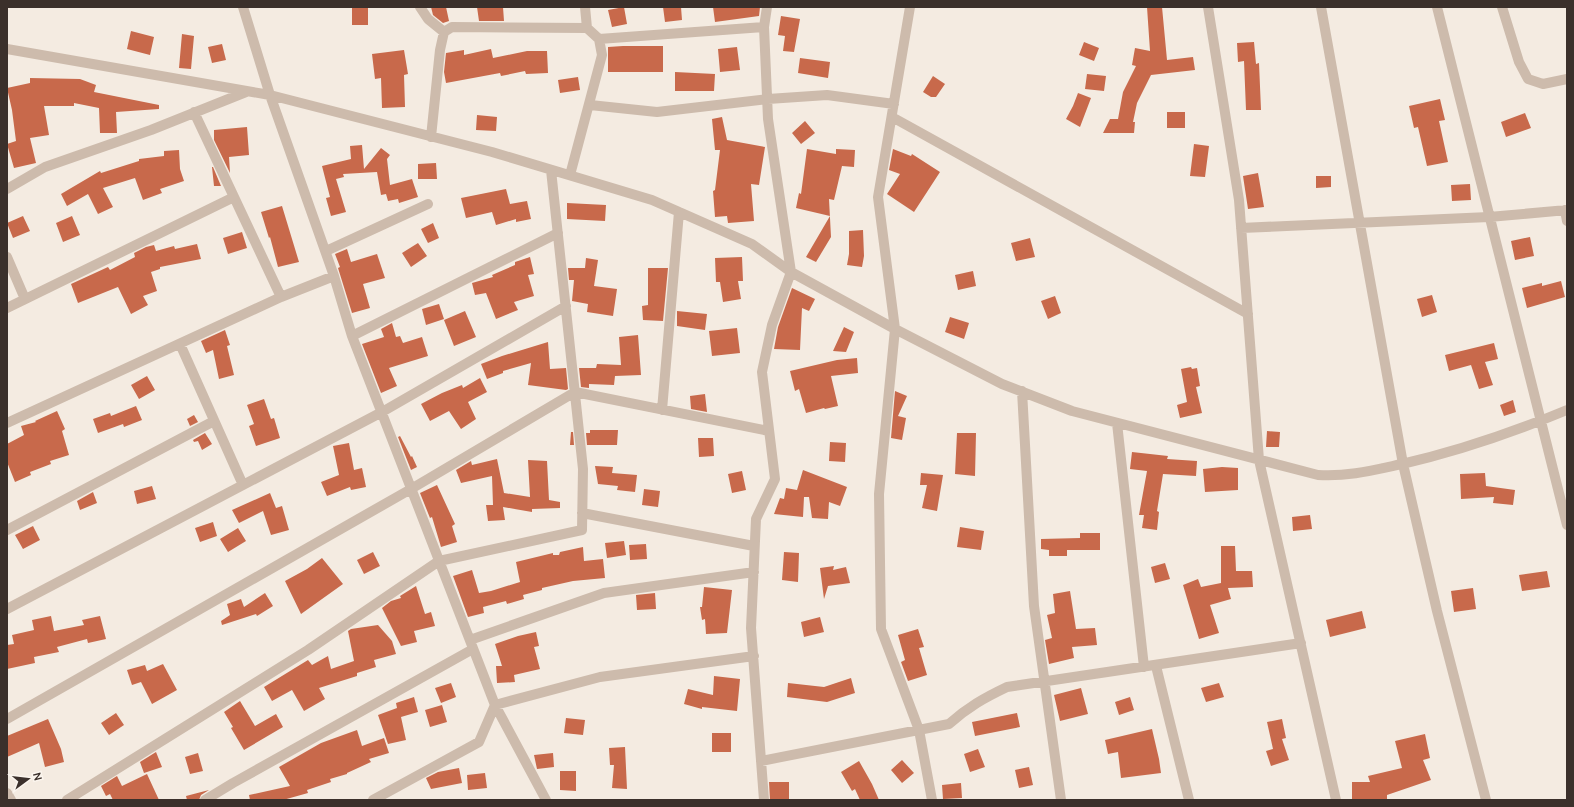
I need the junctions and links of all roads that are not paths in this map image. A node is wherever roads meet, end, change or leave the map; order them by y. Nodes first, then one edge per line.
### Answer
1 (243, 7) edge
2 (420, 7) edge
3 (585, 7) edge
4 (767, 7) edge
5 (910, 7) edge
6 (1208, 7) edge
7 (1321, 7) edge
8 (1437, 7) edge
9 (1502, 7) edge
10 (587, 28) junction
11 (764, 28) junction
12 (444, 32) junction
13 (599, 39) junction
14 (7, 48) edge
15 (1567, 79) edge
16 (246, 92) junction
17 (270, 95) junction
18 (768, 99) junction
19 (894, 104) junction
20 (590, 105) junction
21 (194, 112) junction
22 (892, 116) junction
23 (431, 137) junction
24 (551, 170) junction
25 (570, 175) junction
26 (7, 189) edge
27 (234, 197) junction
28 (428, 204) dead end
29 (1566, 210) edge
30 (679, 212) junction
31 (1489, 217) junction
32 (1567, 221) edge
33 (1360, 223) junction
34 (1241, 228) junction
35 (558, 233) junction
36 (326, 251) junction
37 (7, 257) edge
38 (791, 272) junction
39 (334, 276) junction
40 (281, 297) junction
41 (24, 299) junction
42 (566, 306) junction
43 (7, 308) edge
44 (1248, 314) junction
45 (895, 329) junction
46 (352, 336) junction
47 (180, 344) junction
48 (575, 392) junction
49 (1022, 392) junction
50 (662, 410) junction
51 (1567, 410) edge
52 (382, 412) junction
53 (214, 421) junction
54 (1540, 421) junction
55 (7, 423) edge
56 (1117, 423) junction
57 (769, 431) junction
58 (1259, 460) junction
59 (1403, 464) junction
60 (243, 485) junction
61 (412, 489) junction
62 (582, 513) junction
63 (1567, 525) edge
64 (7, 530) edge
65 (754, 546) junction
66 (439, 562) junction
67 (754, 572) junction
68 (7, 609) edge
69 (1301, 643) junction
70 (471, 644) junction
71 (754, 656) junction
72 (1156, 666) junction
73 (1144, 667) junction
74 (1044, 682) junction
75 (495, 705) junction
76 (7, 719) edge
77 (920, 730) junction
78 (761, 761) junction
79 (7, 793) edge
80 (11, 800) edge
81 (67, 800) edge
82 (205, 800) edge
83 (373, 800) edge
84 (546, 800) edge
85 (764, 800) edge
86 (932, 800) edge
87 (1061, 800) edge
88 (1188, 800) edge
89 (1336, 800) edge
90 (1486, 800) edge

1 - 17 street
2 - 12 street
3 - 10 street
4 - 11 street
5 - 19 street
6 - 34 street
7 - 33 street
8 - 31 street
9 - 15 street
10 - 12 street
10 - 13 street
11 - 13 street
11 - 18 street
12 - 23 street
13 - 20 street
14 - 16 street
16 - 17 street
16 - 21 street
17 - 23 street
17 - 36 street
18 - 19 street
18 - 20 street
18 - 38 street
19 - 22 street
20 - 25 street
21 - 26 street
21 - 27 street
22 - 44 street
22 - 45 street
23 - 24 street
24 - 25 street
24 - 35 street
25 - 30 street
27 - 40 street
27 - 41 street
28 - 36 street
29 - 31 street
29 - 32 street
30 - 38 street
30 - 50 street
31 - 33 street
31 - 54 street
33 - 34 street
33 - 59 street
34 - 44 street
35 - 42 street
35 - 46 street
36 - 39 street
37 - 41 street
38 - 45 street
38 - 57 street
39 - 40 street
39 - 46 street
40 - 47 street
41 - 43 street
42 - 48 street
42 - 52 street
44 - 58 street
45 - 49 street
45 - 77 street
46 - 52 street
47 - 53 street
47 - 55 street
48 - 50 street
48 - 61 street
48 - 62 street
49 - 56 street
49 - 74 street
50 - 57 street
51 - 54 street
52 - 60 street
52 - 61 street
53 - 60 street
53 - 64 street
54 - 59 street
54 - 63 street
56 - 58 street
56 - 73 street
57 - 65 street
58 - 59 street
58 - 69 street
59 - 90 street
60 - 68 street
61 - 66 street
61 - 76 street
62 - 65 street
62 - 66 street
65 - 67 street
66 - 70 street
66 - 81 street
67 - 70 street
67 - 71 street
69 - 72 street
69 - 89 street
70 - 75 street
70 - 82 street
71 - 75 street
71 - 78 street
72 - 73 street
72 - 88 street
73 - 74 street
74 - 77 street
74 - 87 street
75 - 83 street
75 - 84 street
77 - 78 street
77 - 86 street
78 - 85 street
79 - 80 street

